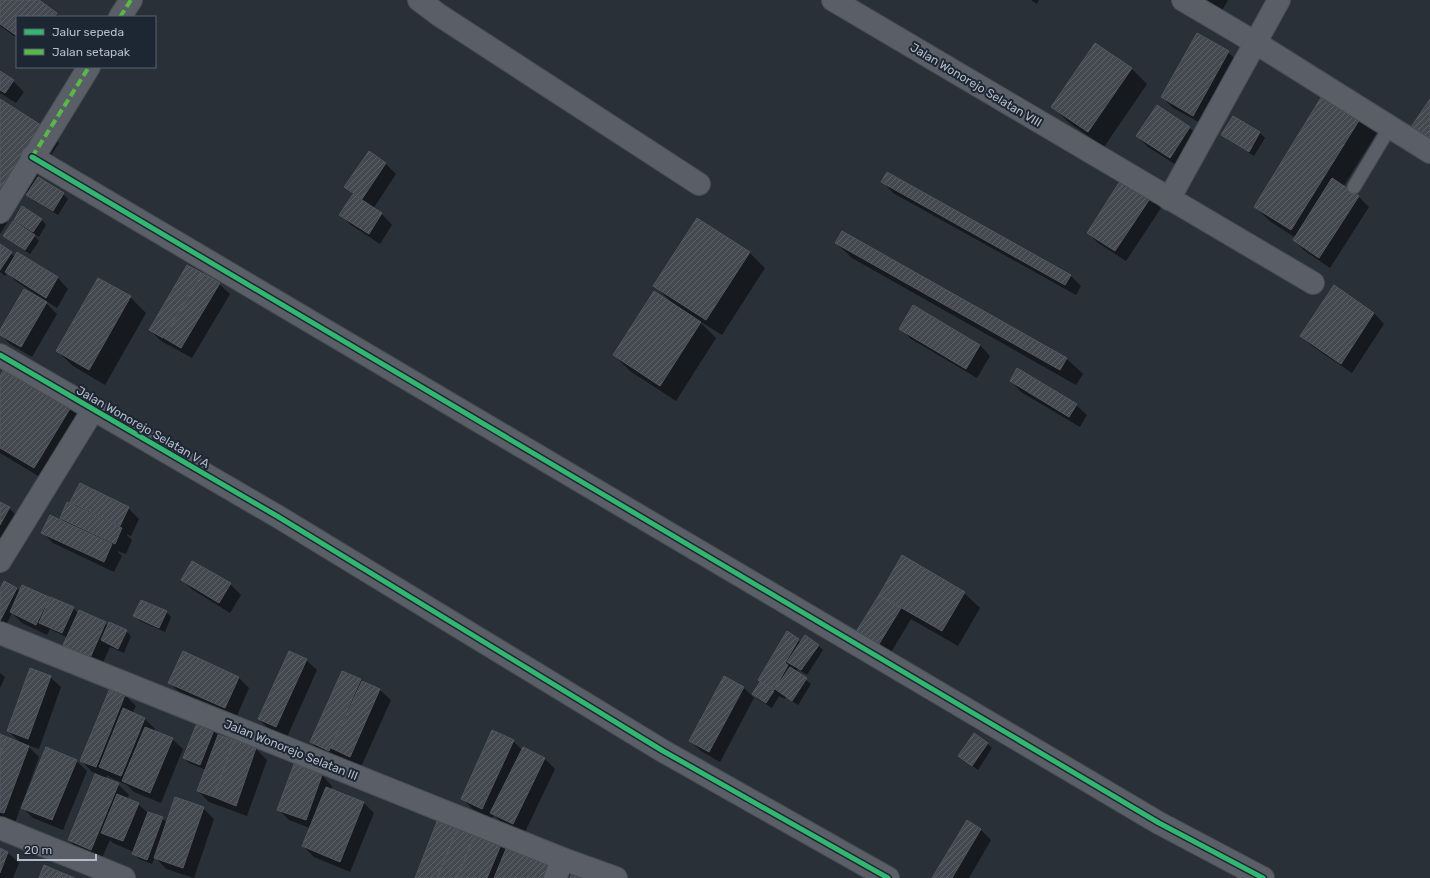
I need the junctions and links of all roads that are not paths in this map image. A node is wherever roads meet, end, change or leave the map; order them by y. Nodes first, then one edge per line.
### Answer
1 (131, 0) edge
2 (419, 0) edge
3 (833, 0) edge
4 (1183, 0) edge
5 (1279, 0) edge
6 (121, 16) edge
7 (1256, 43) junction
8 (88, 68) edge
9 (1390, 128) junction
10 (1430, 152) edge
11 (32, 158) junction
12 (699, 184) dead end
13 (1354, 188) dead end
14 (1169, 199) junction
15 (0, 212) edge
16 (1313, 283) dead end
17 (0, 355) edge
18 (93, 410) junction
19 (0, 561) edge
20 (0, 633) edge
21 (0, 828) edge
22 (559, 868) edge
23 (124, 878) edge
24 (616, 878) edge
25 (888, 878) edge
26 (1263, 878) edge

1 - 6 street
2 - 12 street
3 - 14 street, Jalan Wonorejo Selatan VIII
4 - 7 street
5 - 7 street
7 - 9 street
7 - 14 street
8 - 11 street
9 - 10 street
9 - 13 lane
11 - 15 street
11 - 26 street
14 - 16 street, Jalan Wonorejo Selatan VIII
17 - 18 street, Jalan Wonorejo Selatan V A
18 - 19 street
18 - 25 street, Jalan Wonorejo Selatan V A
20 - 22 street, Jalan Wonorejo Selatan III
21 - 23 street
22 - 24 street, Jalan Wonorejo Selatan III

